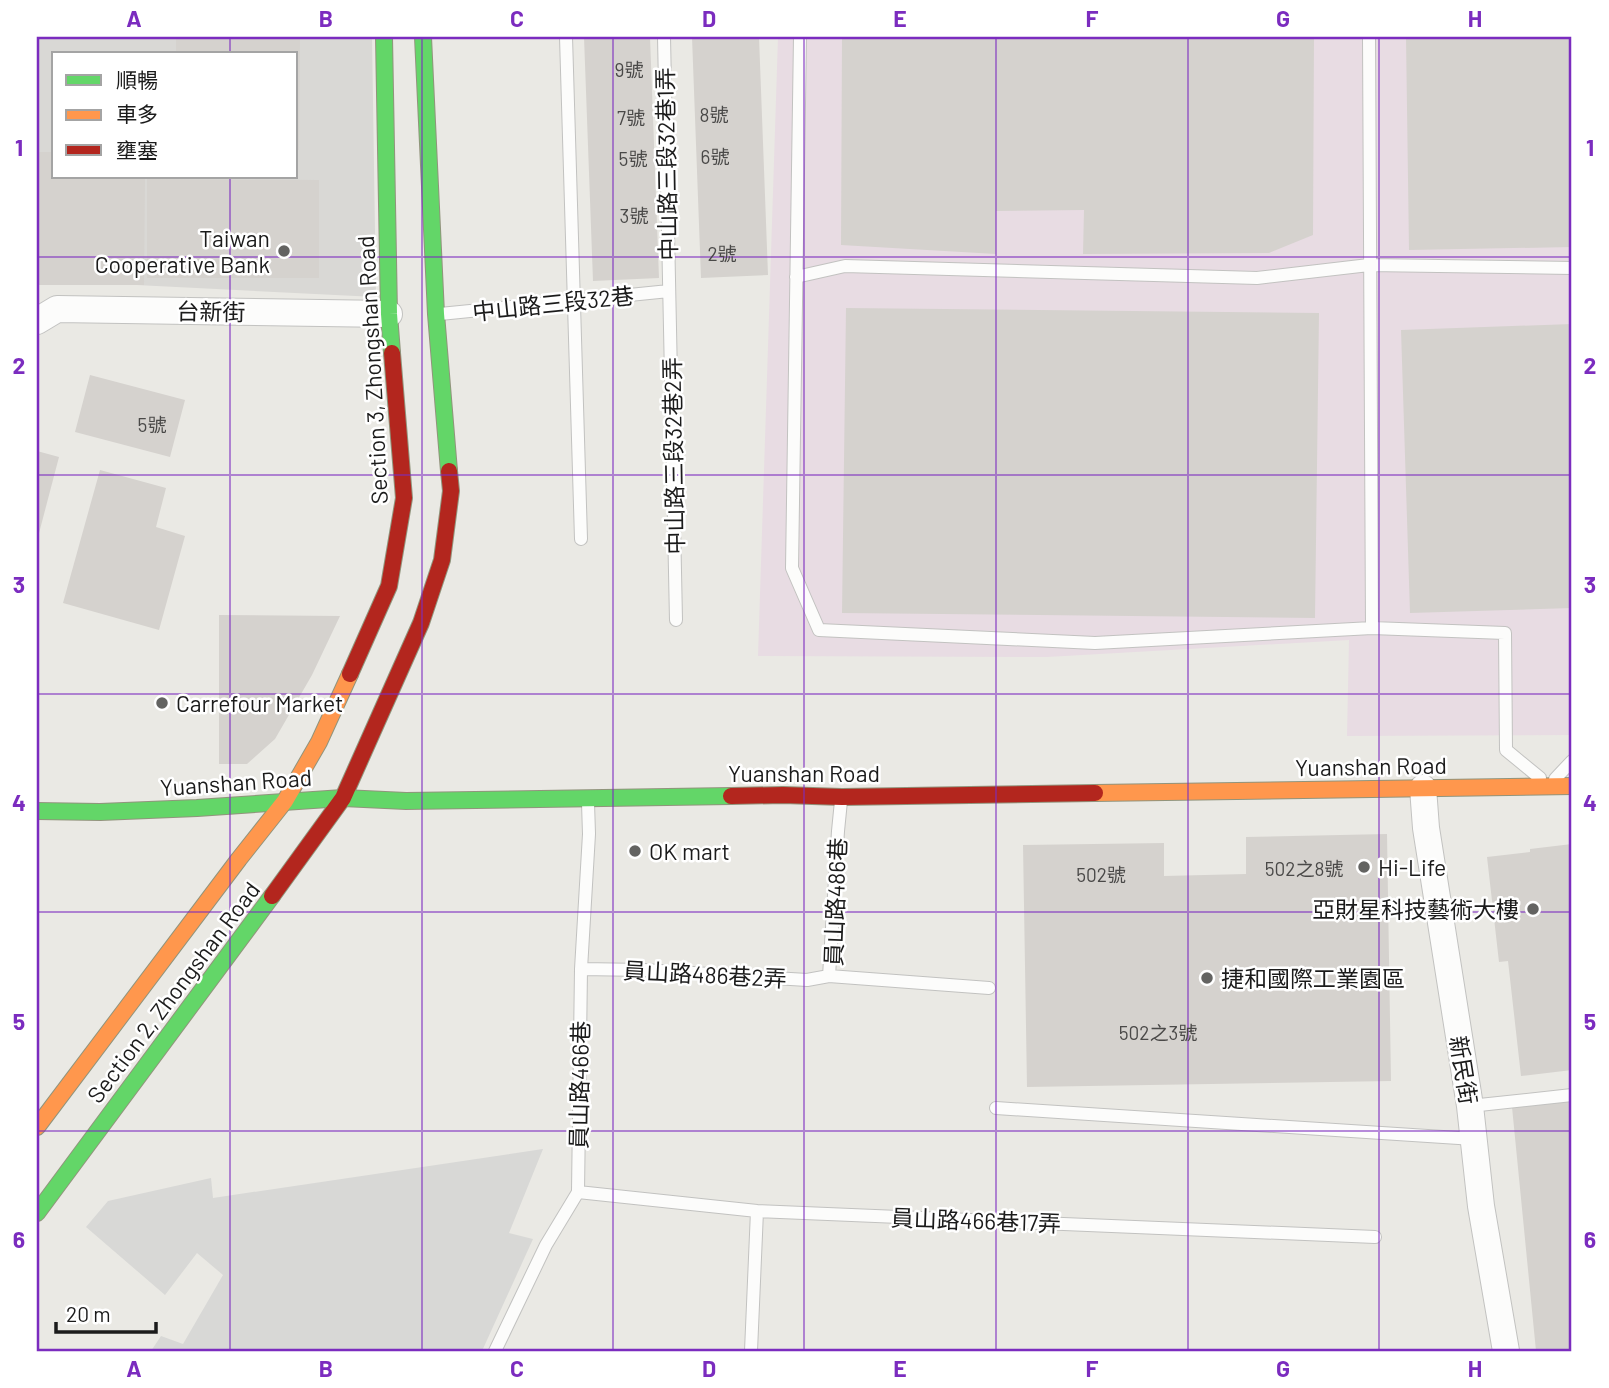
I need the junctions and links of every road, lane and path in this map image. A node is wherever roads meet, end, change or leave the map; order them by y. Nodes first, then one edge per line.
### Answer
1 (384, 37) edge
2 (424, 37) edge
3 (566, 37) edge
4 (664, 37) edge
5 (800, 37) edge
6 (1369, 37) edge
7 (1369, 265) junction
8 (1572, 268) edge
9 (796, 277) junction
10 (669, 291) junction
11 (574, 300) junction
12 (389, 314) junction
13 (436, 314) junction
14 (37, 321) edge
15 (581, 539) dead end
16 (676, 620) dead end
17 (1372, 628) junction
18 (1572, 761) edge
19 (1549, 786) junction
20 (1572, 786) edge
21 (1423, 788) junction
22 (842, 797) junction
23 (343, 798) junction
24 (588, 799) junction
25 (285, 801) junction
26 (37, 811) edge
27 (581, 969) junction
28 (829, 976) junction
29 (989, 988) dead end
30 (1572, 1095) edge
31 (1470, 1107) junction
32 (996, 1108) dead end
33 (37, 1127) edge
34 (1474, 1139) junction
35 (578, 1192) junction
36 (757, 1211) junction
37 (37, 1213) edge
38 (1375, 1237) dead end
39 (495, 1351) edge
40 (751, 1351) edge
41 (1506, 1351) edge

1 - 12 main road, Section 3, Zhongshan Road
2 - 13 main road
3 - 11 lane
4 - 10 lane, 中山路三段32巷1弄
5 - 9 lane
6 - 7 lane
7 - 8 lane
7 - 9 lane
7 - 17 lane
9 - 17 lane
10 - 11 lane, 中山路三段32巷
10 - 16 lane, 中山路三段32巷2弄
11 - 13 lane, 中山路三段32巷
11 - 15 lane
12 - 14 street, 台新街
12 - 25 main road, Section 3, Zhongshan Road
13 - 23 main road
17 - 19 lane
18 - 19 lane
19 - 20 main road, Yuanshan Road
19 - 21 main road, Yuanshan Road
21 - 22 main road, Yuanshan Road
21 - 31 street, 新民街
22 - 24 main road, Yuanshan Road
22 - 28 lane, 員山路486巷
23 - 24 main road, Yuanshan Road
23 - 25 main road, Yuanshan Road
23 - 37 main road, Section 2, Zhongshan Road
24 - 27 lane, 員山路466巷
25 - 26 main road, Yuanshan Road
25 - 33 main road, Section 2, Zhongshan Road
27 - 28 lane, 員山路486巷2弄
27 - 35 lane, 員山路466巷
28 - 29 lane, 員山路486巷
30 - 31 lane
31 - 34 street, 新民街
32 - 34 lane
34 - 41 street, 新民街
35 - 36 lane, 員山路466巷17弄
35 - 39 lane
36 - 38 lane, 員山路466巷17弄
36 - 40 lane

